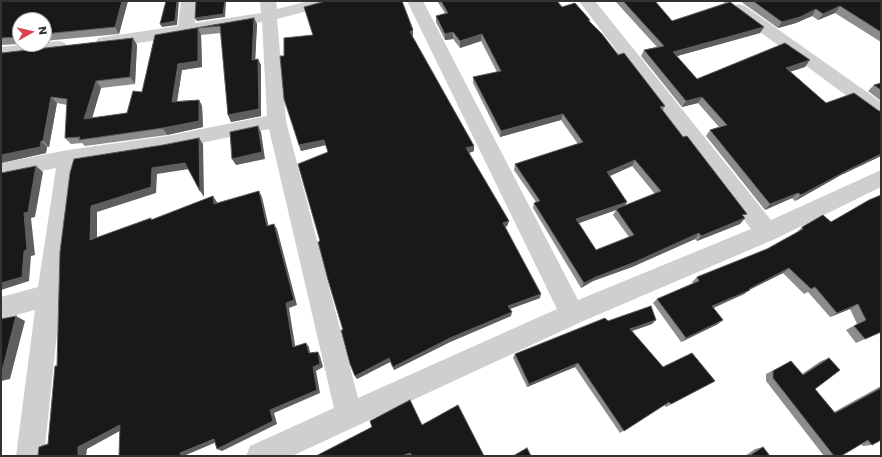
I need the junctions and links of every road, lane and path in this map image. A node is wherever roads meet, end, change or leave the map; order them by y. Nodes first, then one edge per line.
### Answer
1 (189, 1) edge
2 (328, 1) edge
3 (415, 1) edge
4 (587, 1) edge
5 (734, 5) edge
6 (269, 9) edge
7 (186, 29) junction
8 (1, 53) edge
9 (881, 111) edge
10 (277, 122) junction
11 (68, 158) junction
12 (1, 171) edge
13 (881, 178) edge
14 (767, 232) junction
15 (49, 295) junction
16 (1, 308) edge
17 (572, 314) junction
18 (349, 415) junction
19 (30, 456) edge
20 (260, 456) edge

1 - 7 street
2 - 6 street
3 - 17 street
4 - 14 street
5 - 9 street
6 - 7 street
6 - 10 street
7 - 8 street
10 - 11 street
10 - 18 street
11 - 12 street
11 - 15 street
13 - 14 street
14 - 17 street
15 - 16 street
15 - 19 street
17 - 18 street
18 - 20 street

